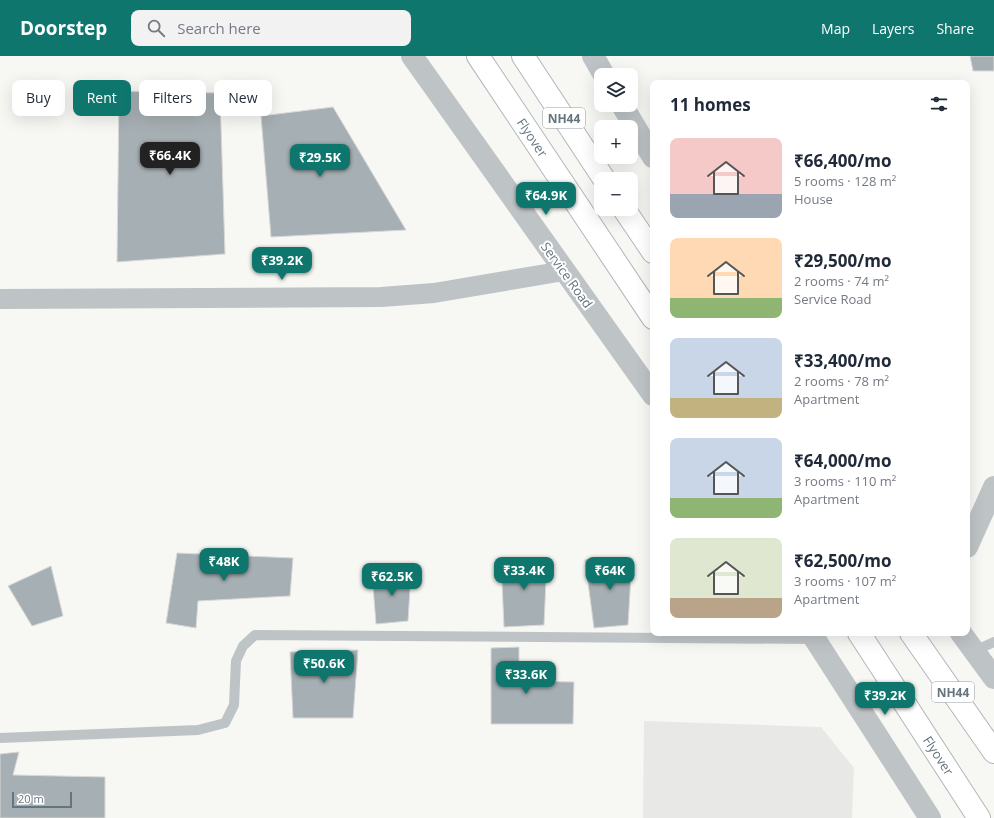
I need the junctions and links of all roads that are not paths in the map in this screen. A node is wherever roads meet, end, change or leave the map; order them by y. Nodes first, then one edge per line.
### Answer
1 (412, 56) edge
2 (478, 56) edge
3 (523, 56) edge
4 (593, 56) edge
5 (600, 68) edge
6 (626, 112) edge
7 (650, 151) edge
8 (599, 172) edge
9 (629, 216) edge
10 (650, 248) edge
11 (564, 271) junction
12 (0, 299) edge
13 (650, 314) edge
14 (650, 391) edge
15 (994, 487) edge
16 (970, 540) edge
17 (650, 636) edge
18 (813, 636) edge
19 (861, 636) edge
20 (913, 636) edge
21 (963, 636) edge
22 (994, 642) edge
23 (974, 651) junction
24 (994, 678) edge
25 (0, 738) edge
26 (994, 752) edge
27 (930, 818) edge
28 (979, 818) edge

1 - 11 street, Service Road
2 - 13 highway, Flyover / NH44
3 - 8 highway, NH44
4 - 5 street
6 - 7 street
9 - 10 highway
11 - 12 street
11 - 14 street, Service Road
15 - 16 street
17 - 25 lane
18 - 27 street
19 - 28 highway, Flyover
20 - 26 highway, NH44
21 - 23 street
22 - 23 lane
23 - 24 street

